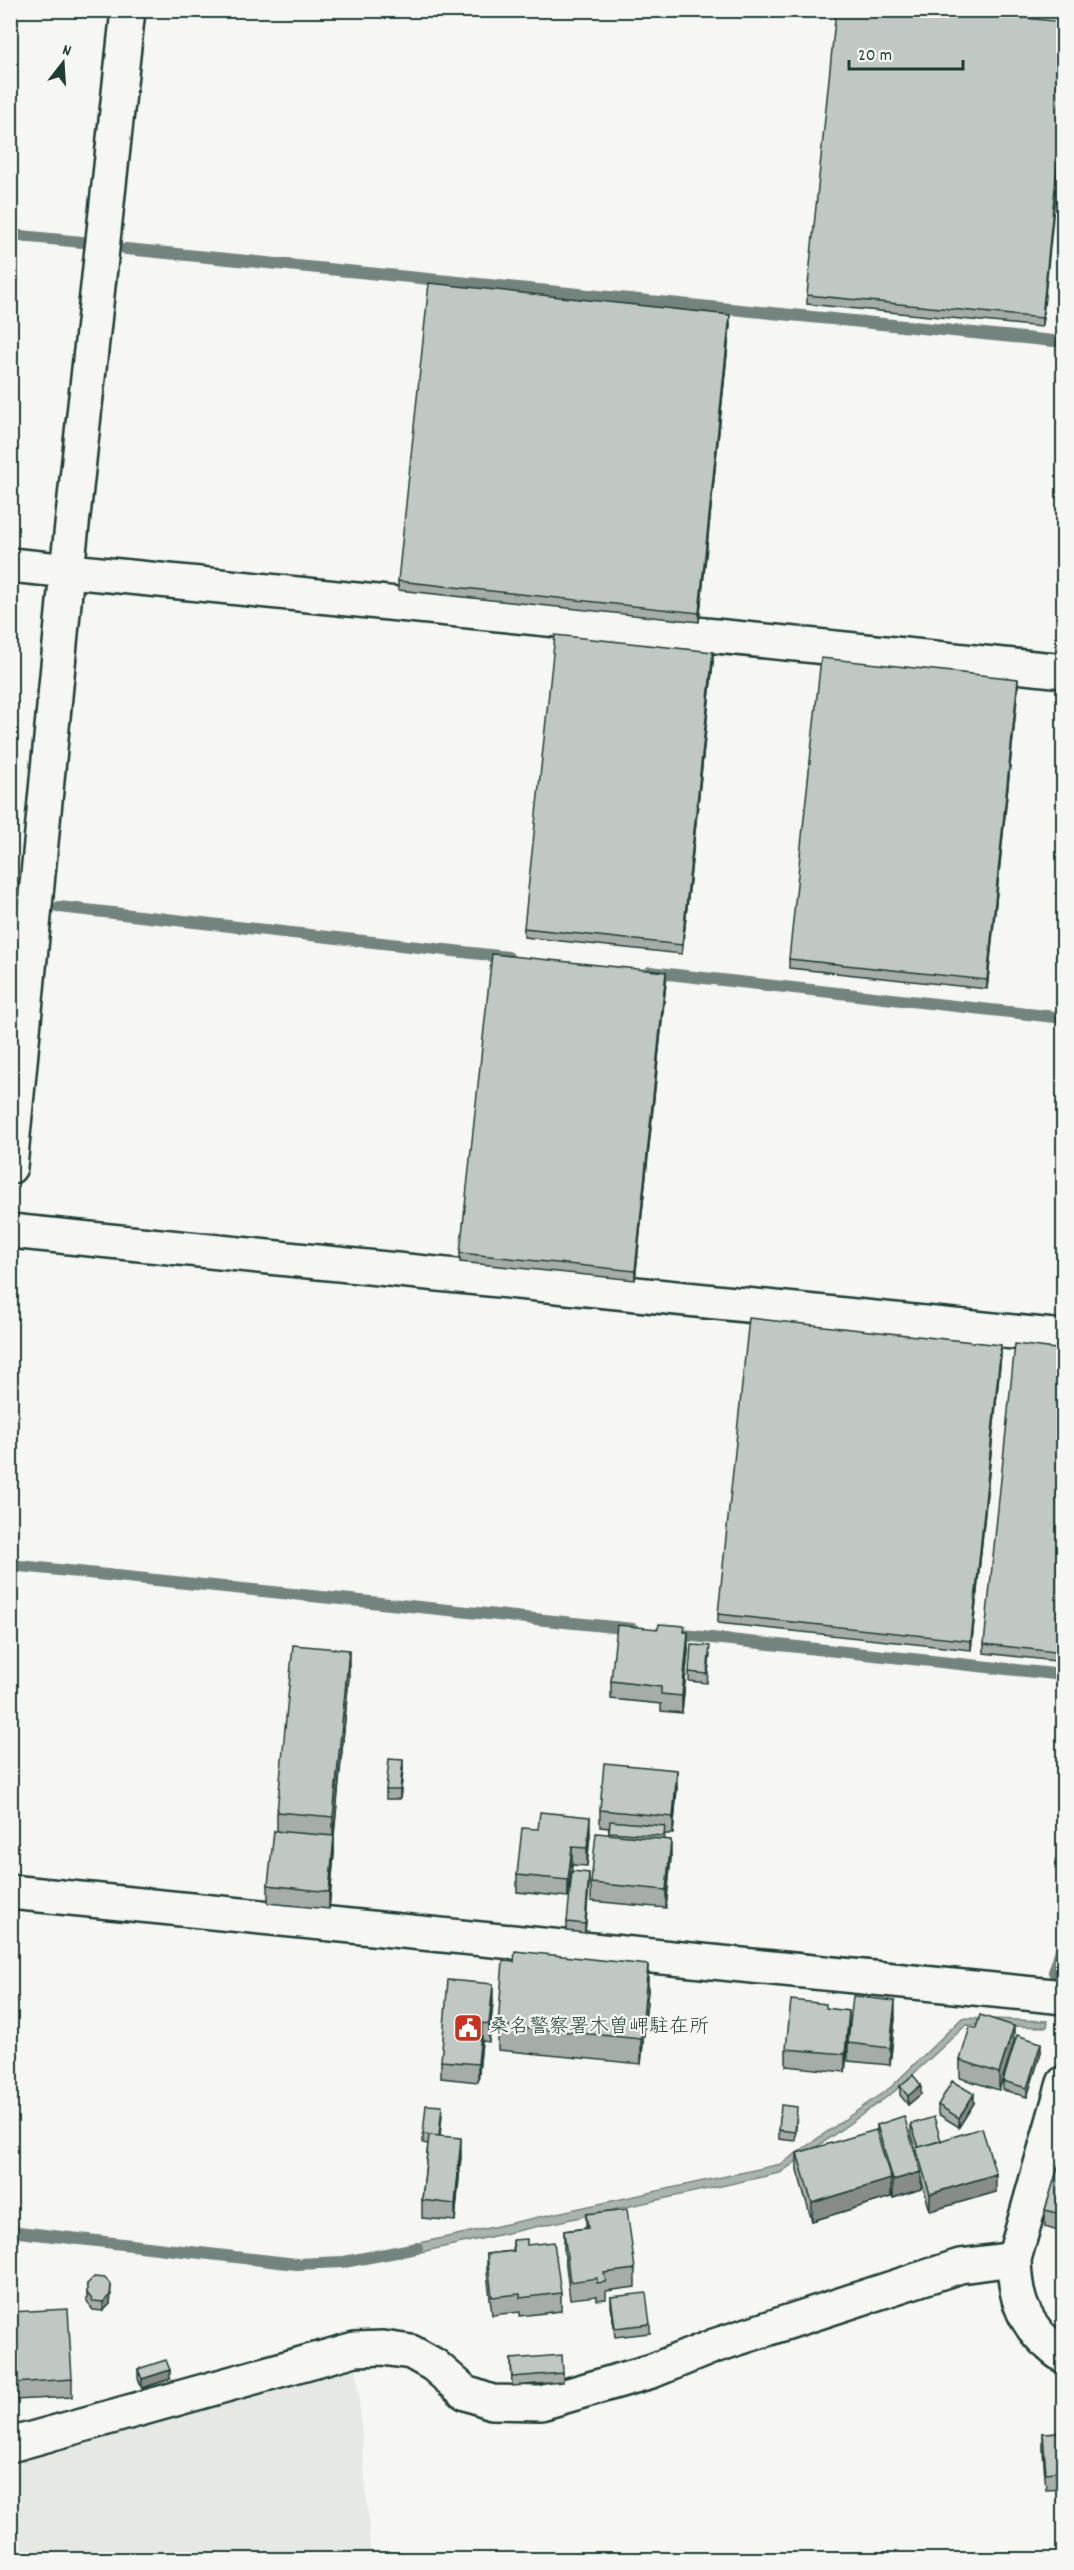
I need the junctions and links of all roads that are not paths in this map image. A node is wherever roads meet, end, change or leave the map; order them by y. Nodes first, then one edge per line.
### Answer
1 (128, 10) edge
2 (10, 565) edge
3 (67, 571) junction
4 (1064, 671) edge
5 (10, 1167) edge
6 (10, 1232) edge
7 (1064, 1337) edge
8 (10, 1892) edge
9 (1064, 1997) edge
10 (1064, 2083) edge
11 (1014, 2259) junction
12 (1064, 2356) edge
13 (10, 2445) edge

1 - 3 street
2 - 3 street
3 - 4 street
3 - 5 street
6 - 7 street
8 - 9 street
10 - 11 street
11 - 12 street
11 - 13 street

